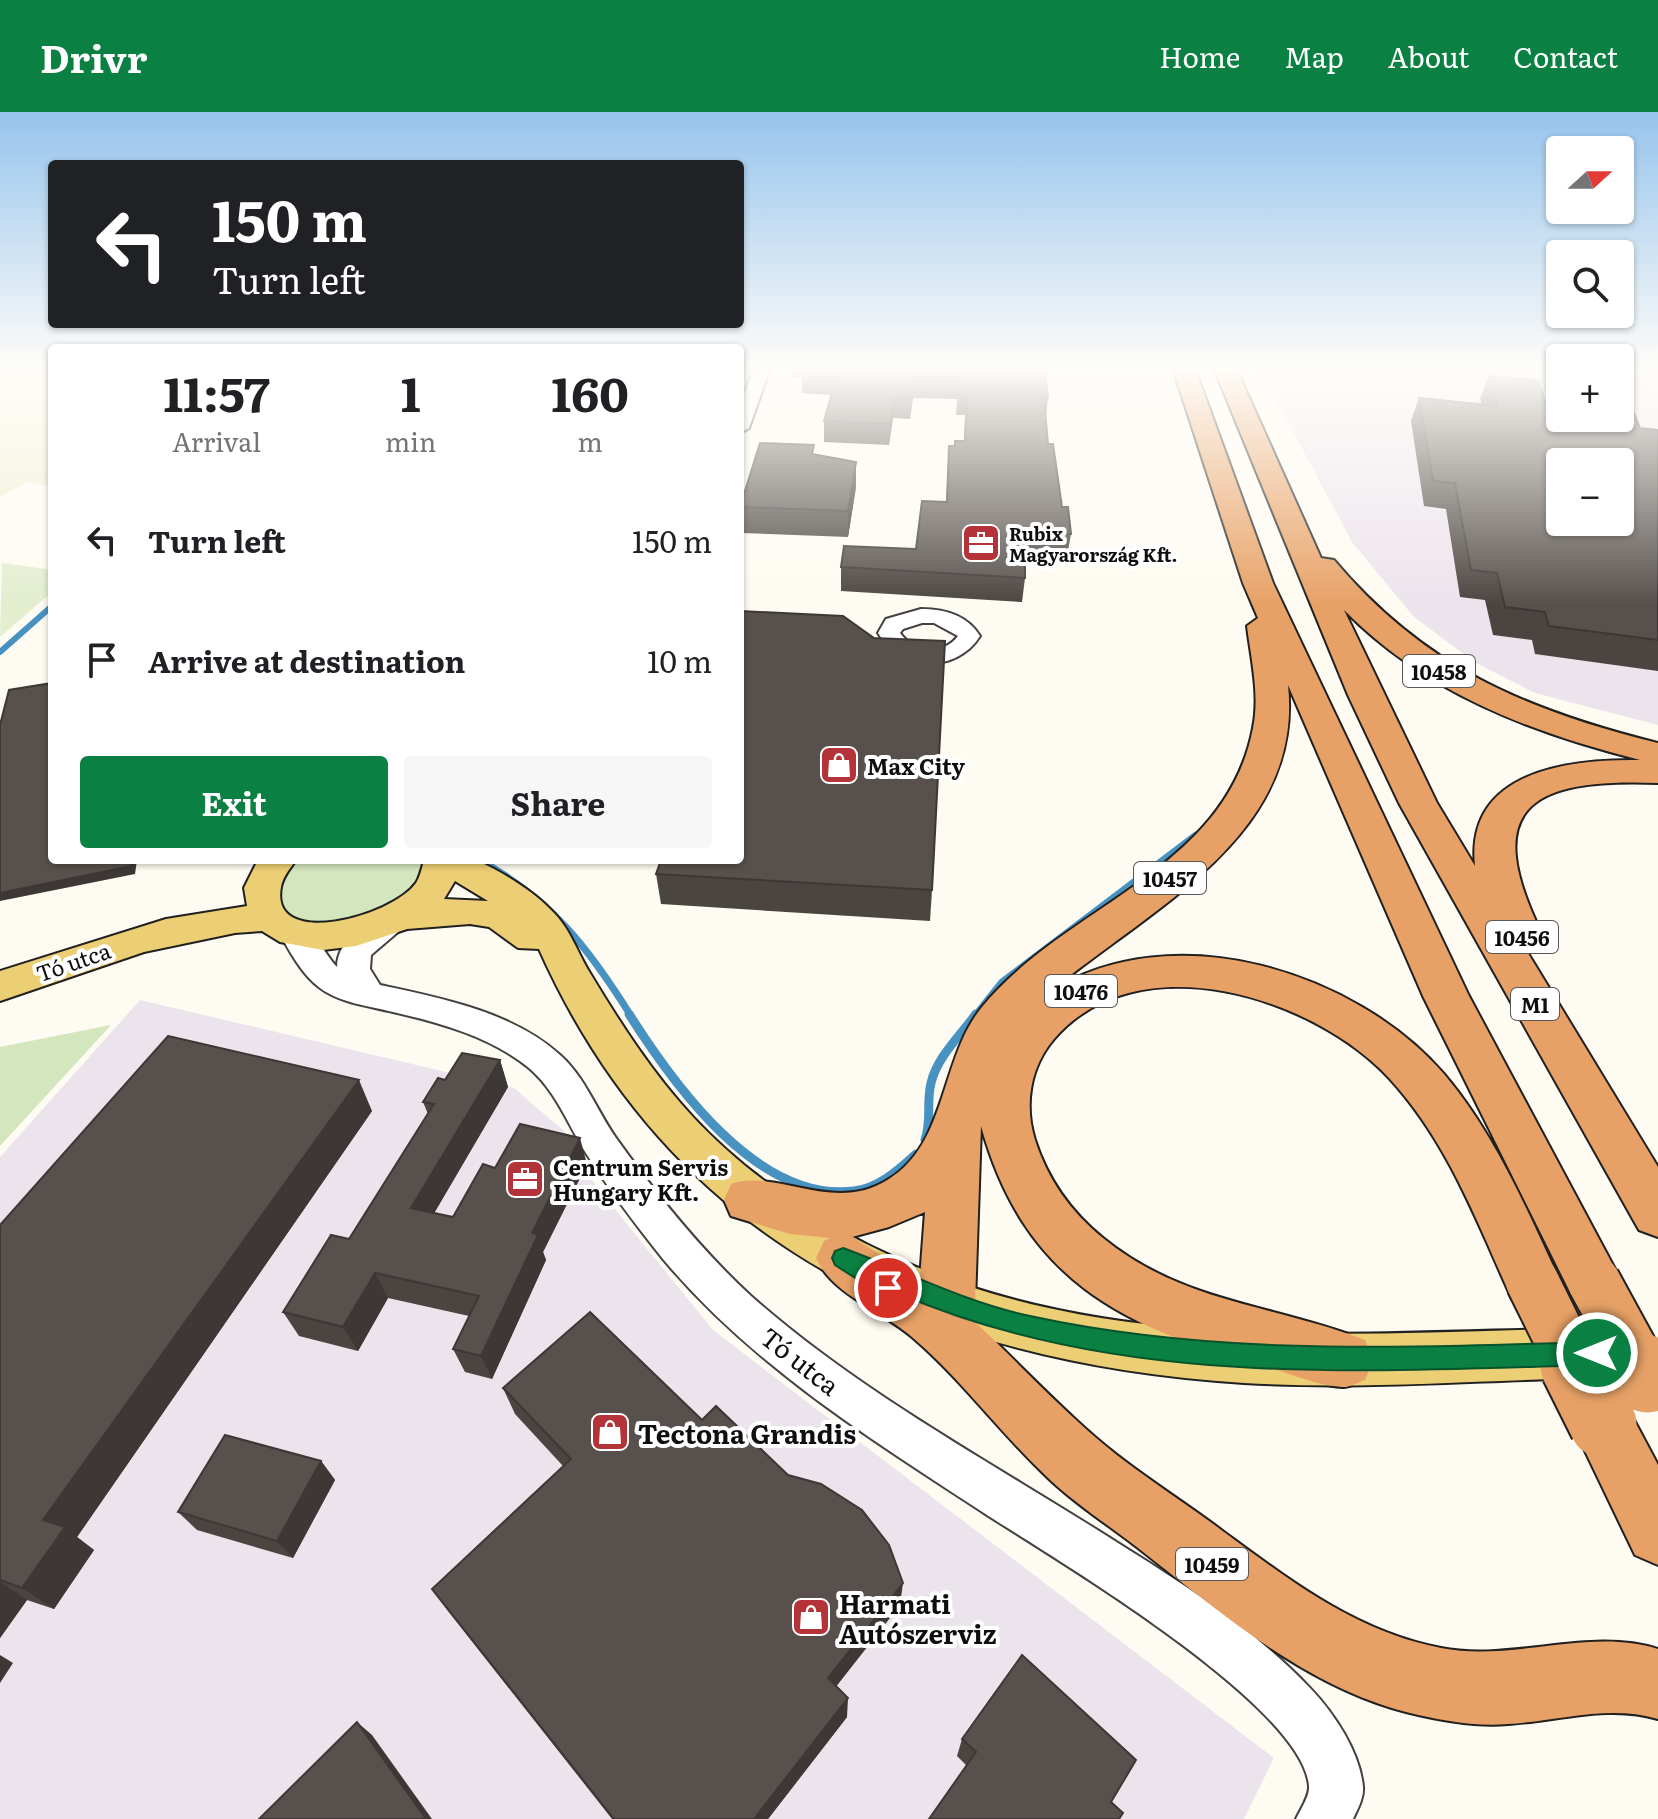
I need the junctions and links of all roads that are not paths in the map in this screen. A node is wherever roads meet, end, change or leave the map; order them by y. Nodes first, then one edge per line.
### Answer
1 (1211, 446) edge
2 (1256, 446) edge
3 (1279, 502) junction
4 (1258, 583) junction
5 (859, 631) edge
6 (889, 633) dead end
7 (1658, 754) edge
8 (1658, 772) edge
9 (274, 864) edge
10 (275, 864) edge
11 (441, 864) edge
12 (458, 864) edge
13 (401, 917) junction
14 (282, 924) junction
15 (147, 935) junction
16 (571, 976) junction
17 (0, 986) edge
18 (369, 994) junction
19 (957, 1121) junction
20 (750, 1200) junction
21 (1655, 1209) edge
22 (843, 1258) junction
23 (947, 1303) junction
24 (1658, 1353) edge
25 (1344, 1360) junction
26 (1658, 1400) edge
27 (1658, 1532) edge
28 (1658, 1684) edge
29 (1324, 1819) edge

1 - 4 highway
2 - 3 highway, M1
3 - 7 highway, 10458
3 - 21 highway, M1
4 - 19 highway, 10457
4 - 26 highway, bridge
5 - 6 street
8 - 21 highway, 10456
9 - 15 main road, Tó utca
10 - 14 main road
11 - 13 main road
12 - 16 main road
13 - 14 main road
13 - 16 main road
13 - 18 street
14 - 15 main road, Tó utca
14 - 18 street, Tó utca
15 - 17 main road, Tó utca
16 - 20 main road
18 - 29 street, Tó utca
19 - 20 highway, 10457
19 - 23 highway, 10457
20 - 22 main road
22 - 23 main road
22 - 28 highway, 10459
23 - 25 main road
24 - 25 main road
25 - 27 highway, 10476, bridge

